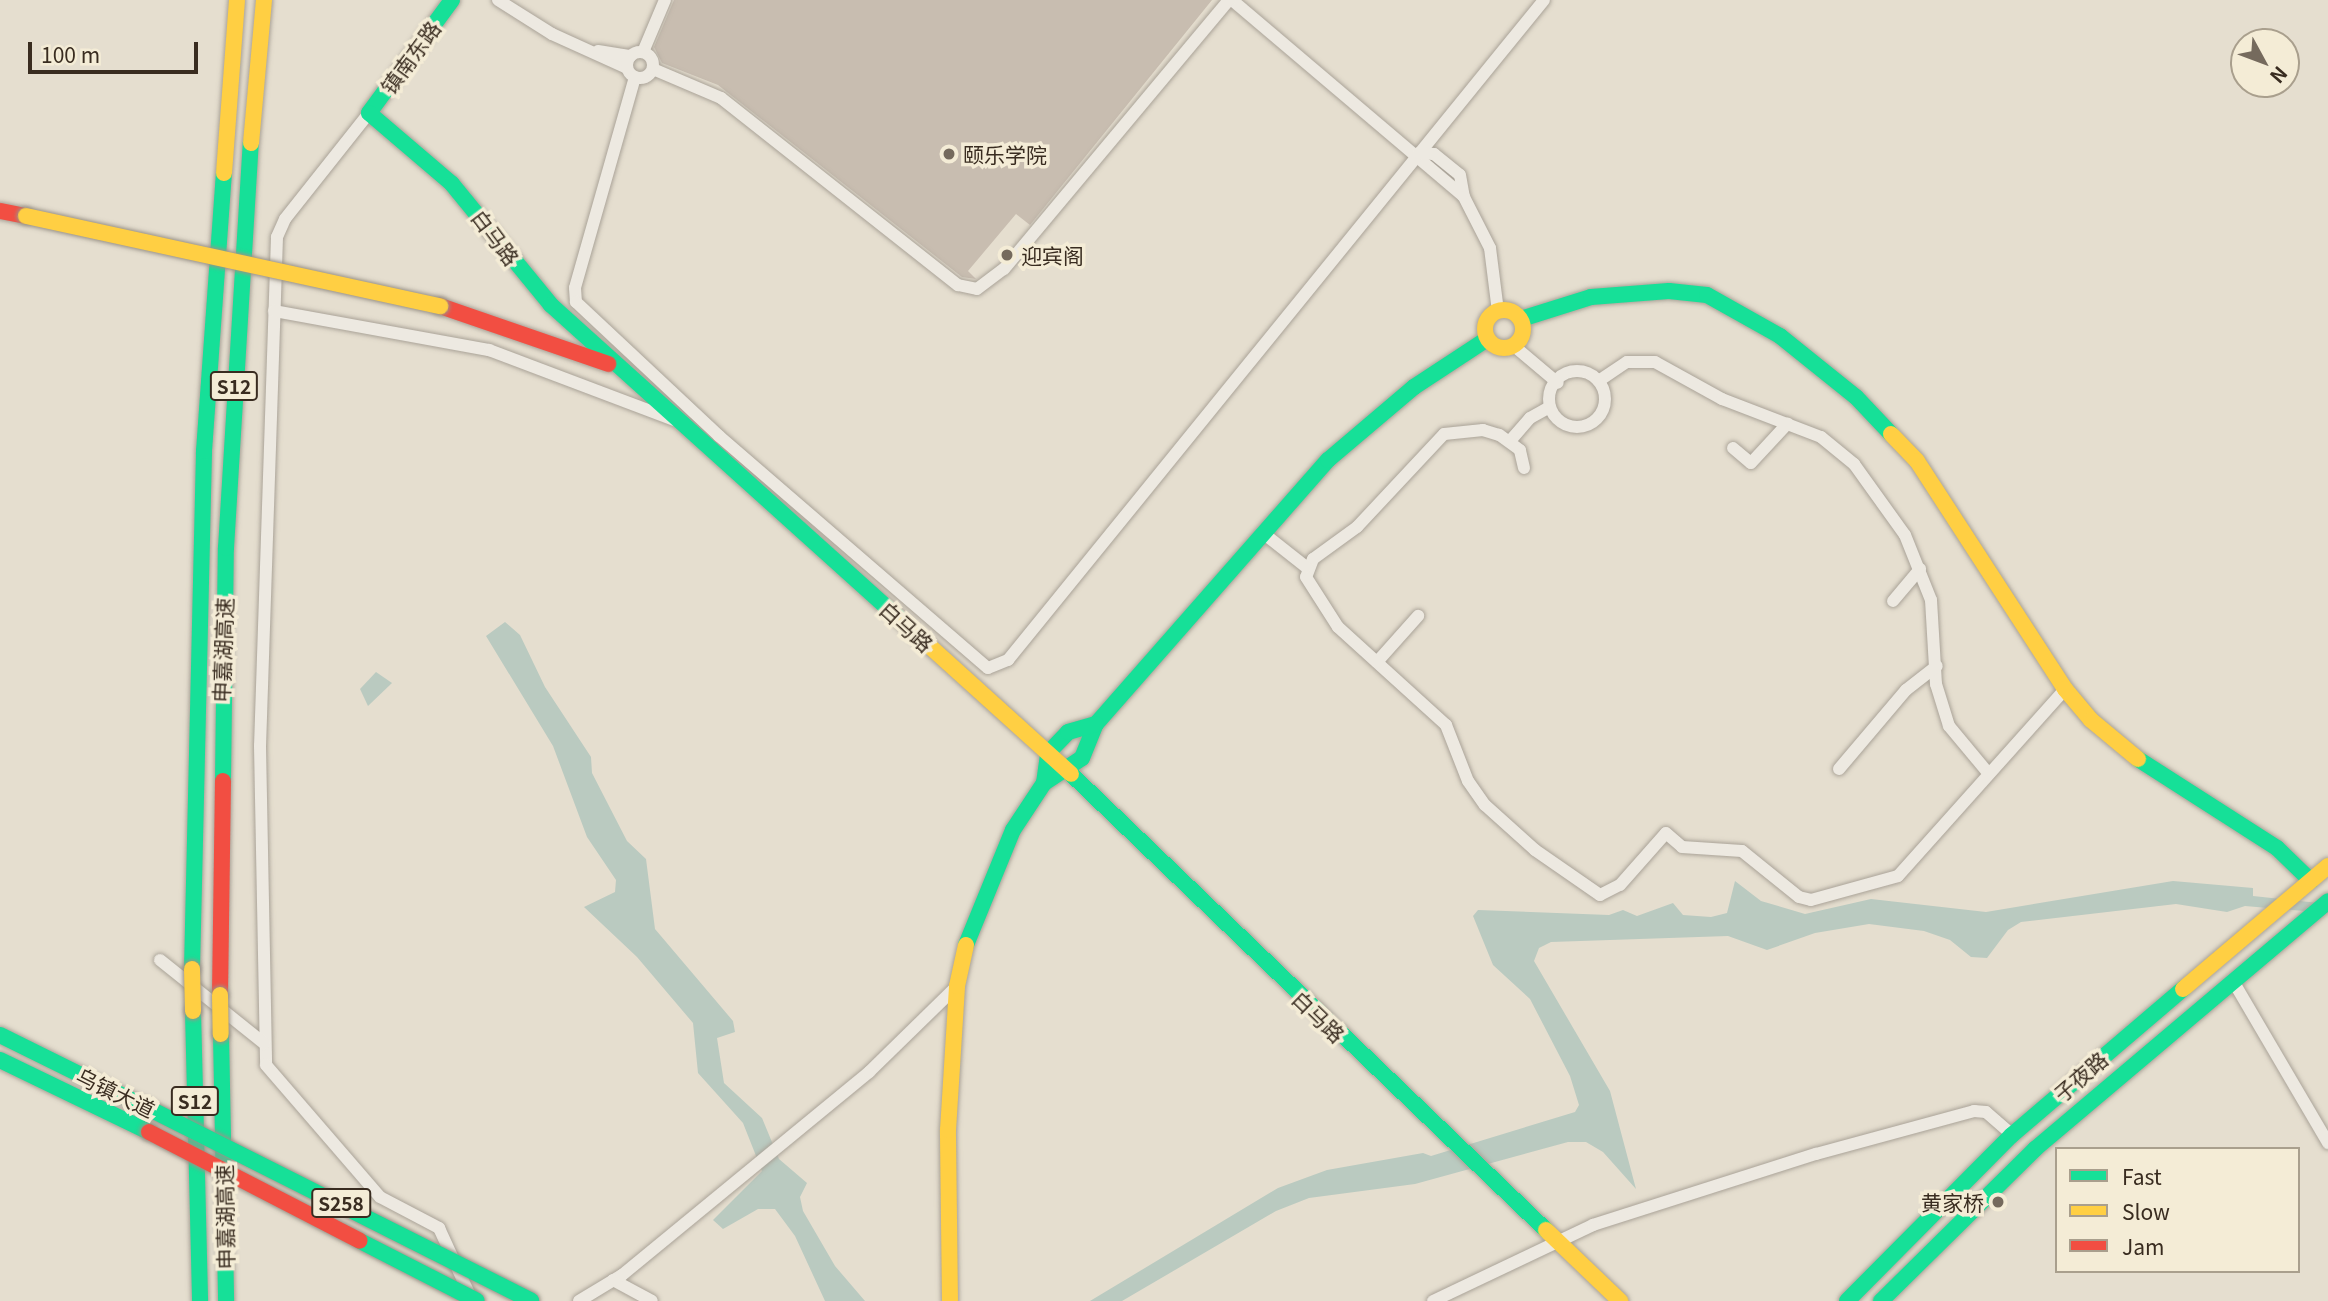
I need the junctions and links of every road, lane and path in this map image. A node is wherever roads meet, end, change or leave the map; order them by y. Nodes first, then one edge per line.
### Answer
1 (237, 0) edge
2 (264, 0) edge
3 (452, 0) edge
4 (498, 0) edge
5 (665, 0) edge
6 (1231, 0) edge
7 (1544, 0) edge
8 (634, 63) junction
9 (653, 69) junction
10 (369, 113) junction
11 (1419, 153) junction
12 (1450, 166) junction
13 (1438, 179) junction
14 (1464, 197) junction
15 (0, 211) edge
16 (274, 311) junction
17 (1498, 311) junction
18 (1521, 319) junction
19 (1487, 339) junction
20 (1514, 346) junction
21 (621, 370) junction
22 (1600, 380) junction
23 (1558, 383) junction
24 (1548, 408) junction
25 (678, 421) junction
26 (1788, 423) junction
27 (1510, 441) junction
28 (1733, 448) dead end
29 (1524, 468) dead end
30 (1263, 533) junction
31 (1306, 567) junction
32 (1920, 569) junction
33 (1893, 601) dead end
34 (1419, 616) dead end
35 (1377, 662) junction
36 (1937, 666) junction
37 (2065, 689) junction
38 (1096, 724) junction
39 (1048, 752) junction
40 (1839, 769) dead end
41 (1068, 771) junction
42 (1990, 774) junction
43 (1044, 783) junction
44 (2328, 866) edge
45 (2311, 881) junction
46 (2328, 901) edge
47 (159, 960) dead end
48 (2233, 981) junction
49 (2186, 985) junction
50 (957, 986) junction
51 (2204, 1005) junction
52 (0, 1035) edge
53 (265, 1044) junction
54 (0, 1060) edge
55 (2012, 1135) junction
56 (2328, 1143) edge
57 (1553, 1240) junction
58 (613, 1280) junction
59 (200, 1301) edge
60 (226, 1301) edge
61 (475, 1301) edge
62 (531, 1301) edge
63 (579, 1301) edge
64 (652, 1301) edge
65 (950, 1301) edge
66 (1433, 1301) edge
67 (1620, 1301) edge
68 (1847, 1301) edge
69 (1881, 1301) edge

1 - 59 main road, 申嘉湖高速 / S12, bridge
2 - 60 main road, 申嘉湖高速 / S12, bridge
3 - 10 main road, 镇南东路
4 - 8 street
5 - 8 street
6 - 9 street
6 - 11 street
7 - 11 street
8 - 9 street
8 - 9 street
8 - 11 street
10 - 16 street
10 - 21 main road, 白马路
11 - 12 street
11 - 13 street
12 - 13 street
12 - 14 street
13 - 14 street
14 - 17 street
15 - 21 main road, bridge
16 - 25 street
16 - 53 street
17 - 18 main road
17 - 19 main road
18 - 20 main road
18 - 37 main road
19 - 20 main road
19 - 30 main road
20 - 23 street
21 - 25 main road, 白马路
22 - 23 street
22 - 24 street
22 - 26 street
23 - 24 street
24 - 27 street
25 - 39 main road, 白马路
26 - 28 street
26 - 32 street
27 - 29 street
27 - 31 street
30 - 31 street
30 - 38 main road
31 - 35 street
32 - 33 street
32 - 36 street
34 - 35 street
35 - 42 street
36 - 40 street
36 - 42 street
37 - 42 street
37 - 45 main road
38 - 39 main road
38 - 41 main road
39 - 41 main road, 白马路
39 - 43 main road
41 - 43 main road
41 - 57 main road, 白马路
43 - 50 main road
44 - 45 main road, 子夜路
45 - 49 main road, 子夜路
46 - 48 main road, 子夜路
47 - 53 street
48 - 51 main road, 子夜路
48 - 56 street
49 - 51 main road
49 - 55 main road, 子夜路
50 - 58 street
50 - 65 main road
51 - 69 main road, 子夜路
52 - 62 main road, 乌镇大道 / S258, bridge
53 - 61 street
54 - 61 main road, 乌镇大道 / S258, bridge
55 - 57 street
55 - 68 main road, 子夜路
57 - 66 street
57 - 67 main road, 白马路
58 - 63 street
58 - 64 street

